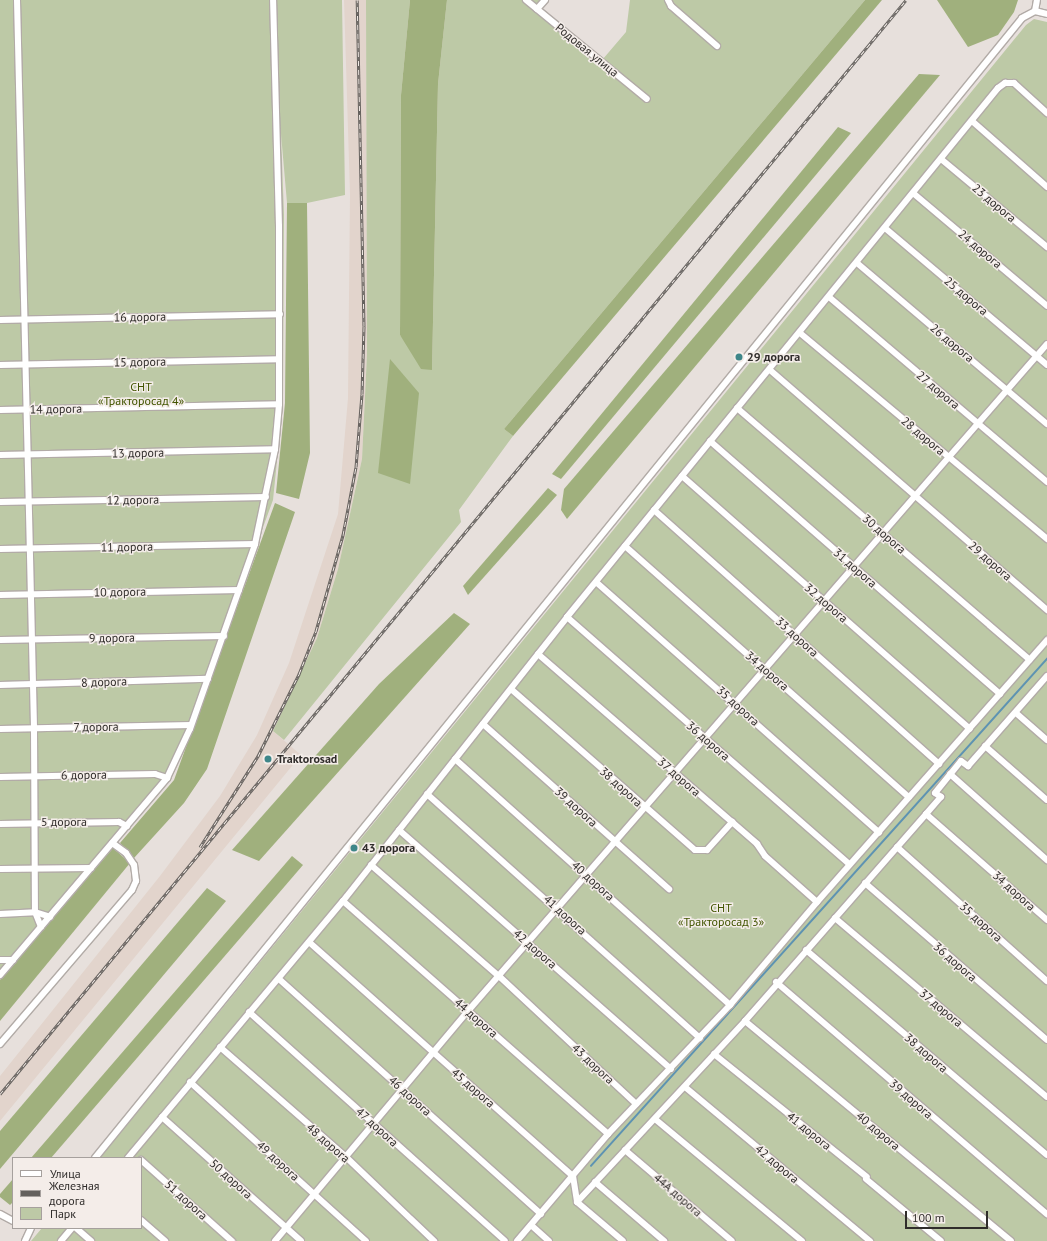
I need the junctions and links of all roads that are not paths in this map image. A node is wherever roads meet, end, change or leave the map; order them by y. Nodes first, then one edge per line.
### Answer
1 (17, 0) edge
2 (273, 0) edge
3 (526, 0) edge
4 (545, 0) edge
5 (668, 0) edge
6 (1037, 0) edge
7 (537, 9) junction
8 (1035, 11) junction
9 (1047, 14) edge
10 (717, 46) dead end
11 (647, 99) dead end
12 (1047, 113) edge
13 (972, 121) junction
14 (941, 158) junction
15 (1047, 187) edge
16 (914, 193) junction
17 (885, 228) junction
18 (1047, 247) edge
19 (857, 263) junction
20 (829, 297) junction
21 (1047, 306) edge
22 (280, 314) junction
23 (0, 320) edge
24 (24, 320) junction
25 (800, 333) junction
26 (1047, 344) edge
27 (1037, 356) junction
28 (279, 359) junction
29 (0, 365) edge
30 (25, 365) junction
31 (1047, 365) edge
32 (770, 370) junction
33 (1008, 390) junction
34 (279, 404) junction
35 (737, 408) junction
36 (26, 409) junction
37 (0, 410) edge
38 (978, 424) junction
39 (1047, 424) edge
40 (710, 441) junction
41 (275, 449) junction
42 (27, 454) junction
43 (0, 455) edge
44 (949, 458) junction
45 (682, 476) junction
46 (1047, 482) edge
47 (916, 496) junction
48 (266, 497) junction
49 (0, 502) edge
50 (28, 502) junction
51 (654, 510) junction
52 (884, 534) junction
53 (1047, 539) edge
54 (255, 544) junction
55 (625, 546) junction
56 (29, 549) junction
57 (0, 550) edge
58 (855, 568) junction
59 (596, 582) junction
60 (239, 590) junction
61 (30, 594) junction
62 (0, 595) edge
63 (824, 602) junction
64 (1047, 610) edge
65 (567, 617) junction
66 (794, 635) junction
67 (224, 636) junction
68 (0, 640) edge
69 (32, 640) junction
70 (1047, 640) edge
71 (538, 654) junction
72 (1030, 660) junction
73 (765, 669) junction
74 (1047, 677) edge
75 (208, 679) junction
76 (32, 684) junction
77 (0, 685) edge
78 (511, 689) junction
79 (1000, 694) junction
80 (734, 703) junction
81 (1016, 713) junction
82 (483, 724) junction
83 (191, 725) junction
84 (34, 728) junction
85 (0, 729) edge
86 (970, 729) junction
87 (704, 739) junction
88 (1047, 740) edge
89 (985, 746) junction
90 (454, 759) junction
91 (939, 764) junction
92 (674, 773) junction
93 (950, 774) junction
94 (34, 776) junction
95 (0, 777) edge
96 (167, 778) junction
97 (427, 794) junction
98 (909, 797) junction
99 (1047, 800) edge
100 (645, 808) junction
101 (926, 814) junction
102 (34, 822) junction
103 (732, 822) junction
104 (0, 824) edge
105 (127, 826) junction
106 (399, 830) junction
107 (879, 832) junction
108 (615, 842) junction
109 (112, 843) junction
110 (897, 847) junction
111 (1047, 860) edge
112 (849, 864) junction
113 (371, 865) junction
114 (36, 868) junction
115 (91, 868) junction
116 (0, 869) edge
117 (586, 875) junction
118 (865, 883) junction
119 (669, 889) dead end
120 (343, 901) junction
121 (817, 902) junction
122 (557, 909) junction
123 (35, 912) junction
124 (0, 914) edge
125 (50, 917) junction
126 (835, 918) junction
127 (1047, 920) edge
128 (41, 927) junction
129 (309, 942) junction
130 (528, 943) junction
131 (806, 950) junction
132 (0, 960) edge
133 (13, 960) junction
134 (0, 975) edge
135 (500, 977) junction
136 (279, 979) junction
137 (776, 982) junction
138 (1047, 982) edge
139 (730, 1005) junction
140 (468, 1011) junction
141 (249, 1012) junction
142 (744, 1021) junction
143 (700, 1038) junction
144 (1047, 1040) edge
145 (0, 1044) edge
146 (220, 1048) junction
147 (433, 1053) junction
148 (714, 1054) junction
149 (671, 1070) junction
150 (190, 1082) junction
151 (685, 1087) junction
152 (403, 1090) junction
153 (1047, 1097) edge
154 (636, 1104) junction
155 (162, 1117) junction
156 (654, 1119) junction
157 (373, 1124) junction
158 (608, 1134) junction
159 (625, 1150) junction
160 (133, 1152) junction
161 (1047, 1155) edge
162 (95, 1157) edge
163 (129, 1157) edge
164 (138, 1157) edge
165 (346, 1157) junction
166 (142, 1161) edge
167 (573, 1176) junction
168 (595, 1182) junction
169 (315, 1194) junction
170 (577, 1202) junction
171 (0, 1214) edge
172 (541, 1214) junction
173 (1047, 1214) edge
174 (12, 1220) edge
175 (142, 1221) edge
176 (531, 1225) junction
177 (286, 1228) junction
178 (31, 1229) edge
179 (71, 1229) edge
180 (77, 1229) edge
181 (520, 1240) edge
182 (25, 1241) edge
183 (61, 1241) edge
184 (91, 1241) edge
185 (165, 1241) edge
186 (232, 1241) edge
187 (275, 1241) edge
188 (301, 1241) edge
189 (366, 1241) edge
190 (434, 1241) edge
191 (504, 1241) edge
192 (549, 1241) edge
193 (623, 1241) edge
194 (664, 1241) edge
195 (732, 1241) edge
196 (802, 1241) edge
197 (870, 1241) edge
198 (941, 1241) edge
199 (1011, 1241) edge

1 - 24 street
2 - 22 street
3 - 7 street, Родовая улица
4 - 7 street
5 - 10 street
6 - 8 street
7 - 11 street, Родовая улица
8 - 9 street
8 - 162 street
12 - 13 street
13 - 14 street
13 - 15 street
14 - 16 street
14 - 18 street, 23 дорога
16 - 17 street
16 - 21 street, 24 дорога
17 - 19 street
17 - 27 street, 25 дорога
19 - 20 street
19 - 33 street, 26 дорога
20 - 25 street
20 - 38 street, 27 дорога
22 - 24 street, 16 дорога
22 - 28 street
23 - 24 street, 16 дорога
24 - 30 street
25 - 32 street
25 - 44 street, 28 дорога
26 - 27 street
27 - 31 street, 25 дорога
27 - 33 street
28 - 30 street, 15 дорога
28 - 34 street
29 - 30 street, 15 дорога
30 - 36 street
32 - 35 street
32 - 47 street, 29 дорога
33 - 38 street
33 - 39 street, 26 дорога
34 - 36 street, 14 дорога
34 - 41 street
35 - 40 street
35 - 52 street, 30 дорога
36 - 37 street, 14 дорога
36 - 42 street
38 - 44 street
38 - 46 street, 27 дорога
40 - 45 street
40 - 58 street, 31 дорога
41 - 42 street, 13 дорога
41 - 48 street
42 - 43 street, 13 дорога
42 - 50 street
44 - 47 street
44 - 53 street, 28 дорога
45 - 51 street
45 - 63 street, 32 дорога
47 - 52 street
47 - 64 street, 29 дорога
48 - 50 street, 12 дорога
48 - 54 street
49 - 50 street, 12 дорога
50 - 56 street
51 - 55 street
51 - 66 street, 33 дорога
52 - 58 street
52 - 72 street, 30 дорога
54 - 56 street, 11 дорога
54 - 60 street
55 - 59 street
55 - 73 street, 34 дорога
56 - 57 street, 11 дорога
56 - 61 street
58 - 63 street
58 - 79 street, 31 дорога
59 - 65 street
59 - 80 street, 35 дорога
60 - 61 street, 10 дорога
60 - 67 street
61 - 62 street, 10 дорога
61 - 69 street
63 - 66 street
63 - 86 street, 32 дорога
65 - 71 street
65 - 87 street, 36 дорога
66 - 73 street
66 - 91 street, 33 дорога
67 - 69 street, 9 дорога
67 - 75 street
68 - 69 street, 9 дорога
69 - 76 street
70 - 72 street
71 - 78 street
71 - 92 street, 37 дорога
72 - 79 street
73 - 80 street
73 - 98 street, 34 дорога
74 - 81 street
75 - 76 street, 8 дорога
75 - 83 street
76 - 77 street, 8 дорога
76 - 84 street
78 - 82 street
78 - 100 street, 38 дорога
79 - 86 street
80 - 87 street
80 - 107 street, 35 дорога
81 - 88 street
81 - 89 street
82 - 90 street
82 - 108 street, 39 дорога
83 - 84 street, 7 дорога
83 - 96 street
84 - 85 street, 7 дорога
84 - 94 street
86 - 91 street
87 - 92 street
87 - 112 street, 36 дорога
89 - 93 street
89 - 99 street
90 - 97 street
90 - 117 street, 40 дорога
91 - 98 street
92 - 100 street
92 - 103 street, 37 дорога
93 - 101 street
93 - 111 street
94 - 95 street, 6 дорога
94 - 96 street, 6 дорога
94 - 102 street
96 - 105 street
97 - 106 street
97 - 122 street, 41 дорога
98 - 107 street
100 - 103 street, 38 дорога
100 - 108 street
101 - 110 street
101 - 127 street, 34 дорога
102 - 104 street, 5 дорога
102 - 105 street, 5 дорога
102 - 114 street
103 - 121 street, 37 дорога
105 - 109 street
106 - 113 street
106 - 130 street, 42 дорога
107 - 112 street
108 - 117 street
108 - 119 street, 39 дорога
109 - 115 street
109 - 145 street
110 - 118 street
110 - 138 street, 35 дорога
112 - 121 street
113 - 120 street
113 - 135 street, 43 дорога
114 - 115 street
114 - 116 street
114 - 123 street
115 - 125 street
117 - 122 street
117 - 139 street, 40 дорога
118 - 126 street
118 - 144 street, 36 дорога
120 - 129 street
120 - 140 street, 44 дорога
121 - 139 street
122 - 130 street
122 - 143 street, 41 дорога
123 - 124 street
123 - 125 street
123 - 128 street
125 - 128 street
126 - 131 street
126 - 153 street, 37 дорога
128 - 133 street
129 - 136 street
129 - 147 street, 45 дорога
130 - 135 street
130 - 149 street, 42 дорога
131 - 137 street
131 - 161 street, 38 дорога
132 - 133 street
133 - 134 street
135 - 140 street
135 - 154 street, 43 дорога
136 - 141 street
136 - 152 street, 46 дорога
137 - 142 street
137 - 173 street, 39 дорога
139 - 143 street
140 - 147 street
140 - 158 street, 44 дорога
141 - 146 street
141 - 157 street, 47 дорога
142 - 148 street
142 - 199 street, 40 дорога
143 - 149 street
146 - 150 street
146 - 165 street, 48 дорога
147 - 152 street
147 - 167 street, 45 дорога
148 - 151 street
148 - 198 street, 41 дорога
149 - 154 street
150 - 155 street
150 - 169 street, 49 дорога
151 - 156 street
151 - 197 street, 42 дорога
152 - 157 street
152 - 172 street, 46 дорога
154 - 158 street
155 - 160 street
155 - 177 street, 50 дорога
156 - 159 street
156 - 196 street
157 - 165 street
157 - 191 street, 47 дорога
158 - 167 street
159 - 168 street
159 - 195 street, 44А дорога
160 - 163 street
160 - 164 street, 51 дорога
165 - 169 street
165 - 190 street, 48 дорога
166 - 186 street, 51 дорога
167 - 170 street
167 - 172 street
168 - 170 street
168 - 194 street
169 - 177 street
169 - 189 street, 49 дорога
170 - 193 street
171 - 174 street
172 - 176 street
175 - 185 street
176 - 181 street
176 - 192 street
177 - 187 street
177 - 188 street, 50 дорога
178 - 182 street
179 - 183 street
180 - 184 street

